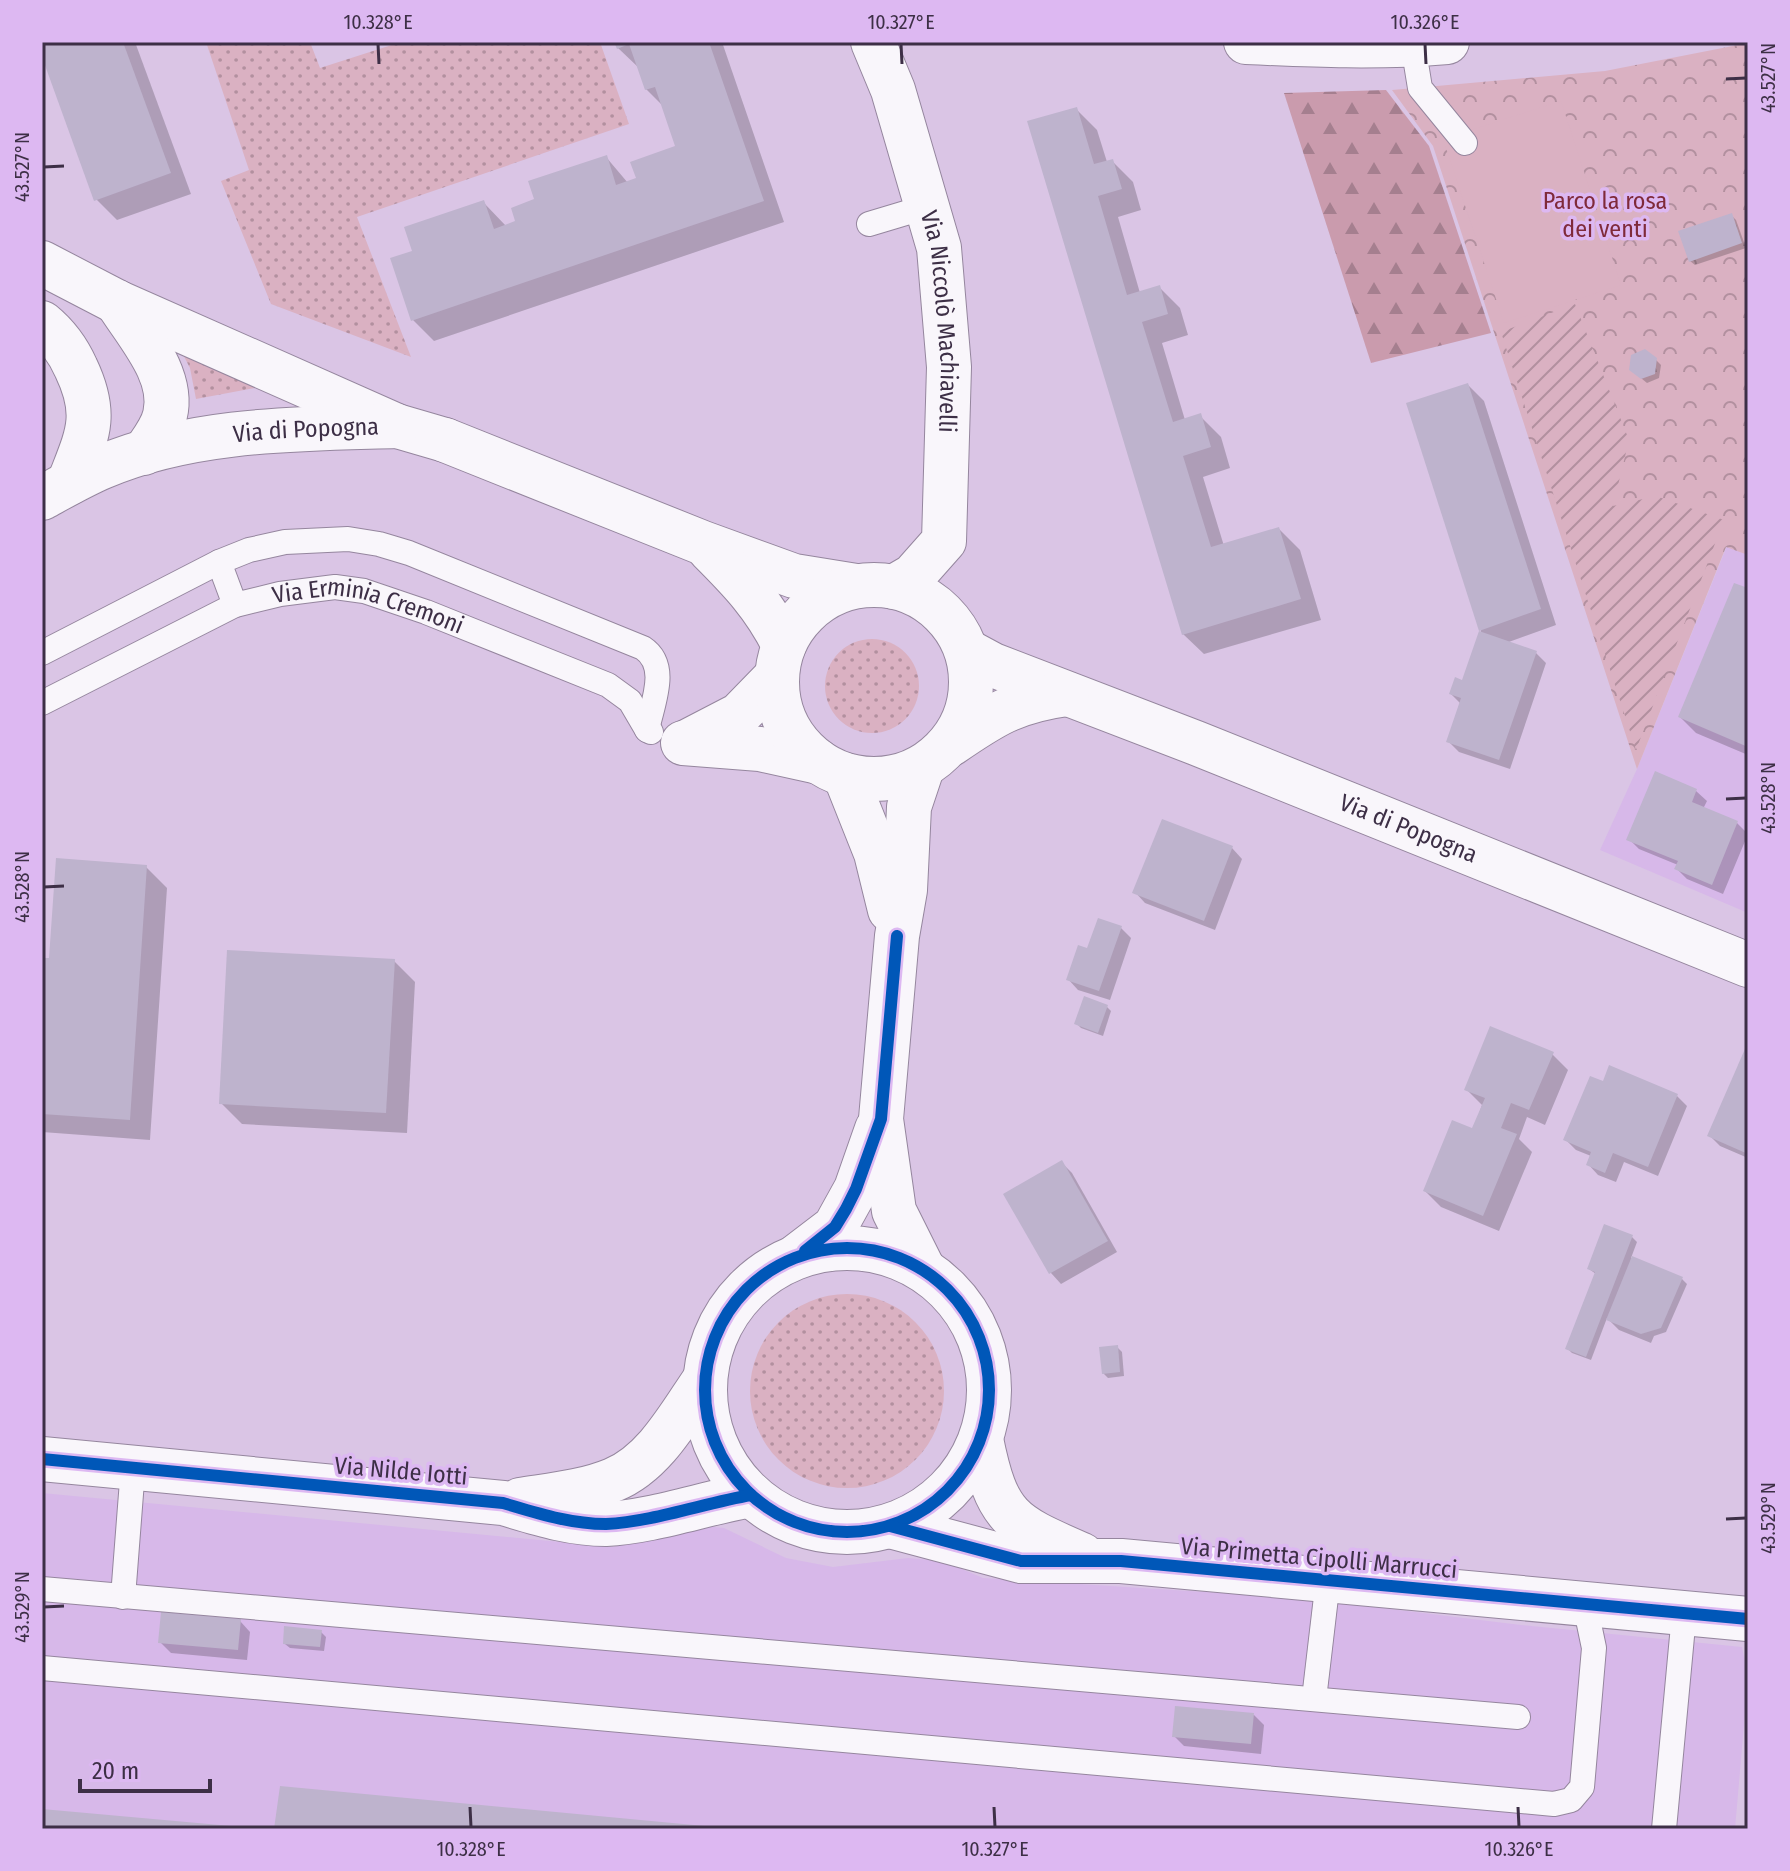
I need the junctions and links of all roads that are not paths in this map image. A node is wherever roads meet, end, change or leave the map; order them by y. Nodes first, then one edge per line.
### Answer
1 (873, 42) edge
2 (1246, 42) edge
3 (1430, 44) edge
4 (1465, 143) dead end
5 (929, 206) junction
6 (869, 224) dead end
7 (42, 263) edge
8 (117, 302) junction
9 (42, 323) edge
10 (397, 426) junction
11 (144, 453) junction
12 (56, 490) edge
13 (703, 543) junction
14 (219, 562) junction
15 (875, 587) junction
16 (235, 605) junction
17 (967, 651) junction
18 (42, 653) edge
19 (780, 661) junction
20 (1067, 694) junction
21 (42, 703) edge
22 (665, 737) junction
23 (936, 756) junction
24 (832, 769) junction
25 (897, 936) junction
26 (1748, 965) edge
27 (881, 1119) junction
28 (793, 1259) junction
29 (923, 1269) junction
30 (705, 1379) junction
31 (981, 1439) junction
32 (42, 1459) edge
33 (133, 1468) junction
34 (751, 1495) junction
35 (503, 1503) junction
36 (890, 1526) junction
37 (1096, 1561) junction
38 (1328, 1580) junction
39 (42, 1589) edge
40 (123, 1597) junction
41 (1585, 1605) junction
42 (1684, 1615) junction
43 (1748, 1619) edge
44 (42, 1668) edge
45 (1314, 1699) junction
46 (1518, 1717) dead end
47 (1664, 1829) edge

1 - 5 street, Via Niccolò Machiavelli
2 - 3 street
3 - 4 lane
5 - 6 lane
5 - 15 street, Via Niccolò Machiavelli
7 - 8 street
8 - 10 street
8 - 11 street
9 - 12 street
10 - 11 street, Via di Popogna
10 - 13 street, Via di Popogna
11 - 12 street, Via di Popogna
13 - 15 street, Via di Popogna
13 - 19 street, Via di Popogna
14 - 16 lane
14 - 18 lane
14 - 22 lane
15 - 17 street
15 - 19 street
16 - 21 lane, Via Erminia Cremoni
16 - 22 lane, Via Erminia Cremoni
17 - 20 street, Via di Popogna
17 - 23 street
19 - 22 street
19 - 24 street
20 - 23 street
20 - 26 street, Via di Popogna
22 - 24 street
23 - 24 street
23 - 25 street
24 - 25 street
25 - 27 street
27 - 28 street
27 - 29 street
28 - 29 street
28 - 30 street
29 - 31 street
30 - 34 street
30 - 35 street, Via Nilde Iotti
31 - 36 street
31 - 37 street, Via Primetta Cipolli Marrucci
32 - 33 street, Via Nilde Iotti
33 - 35 street, Via Nilde Iotti
33 - 40 lane
34 - 35 street, Via Nilde Iotti
34 - 36 street
36 - 37 street, Via Primetta Cipolli Marrucci
37 - 38 street, Via Primetta Cipolli Marrucci
38 - 41 street, Via Primetta Cipolli Marrucci
38 - 45 lane
39 - 40 lane
40 - 45 lane
41 - 42 street, Via Primetta Cipolli Marrucci
41 - 44 lane
42 - 43 street, Via Primetta Cipolli Marrucci
42 - 47 lane
45 - 46 lane

